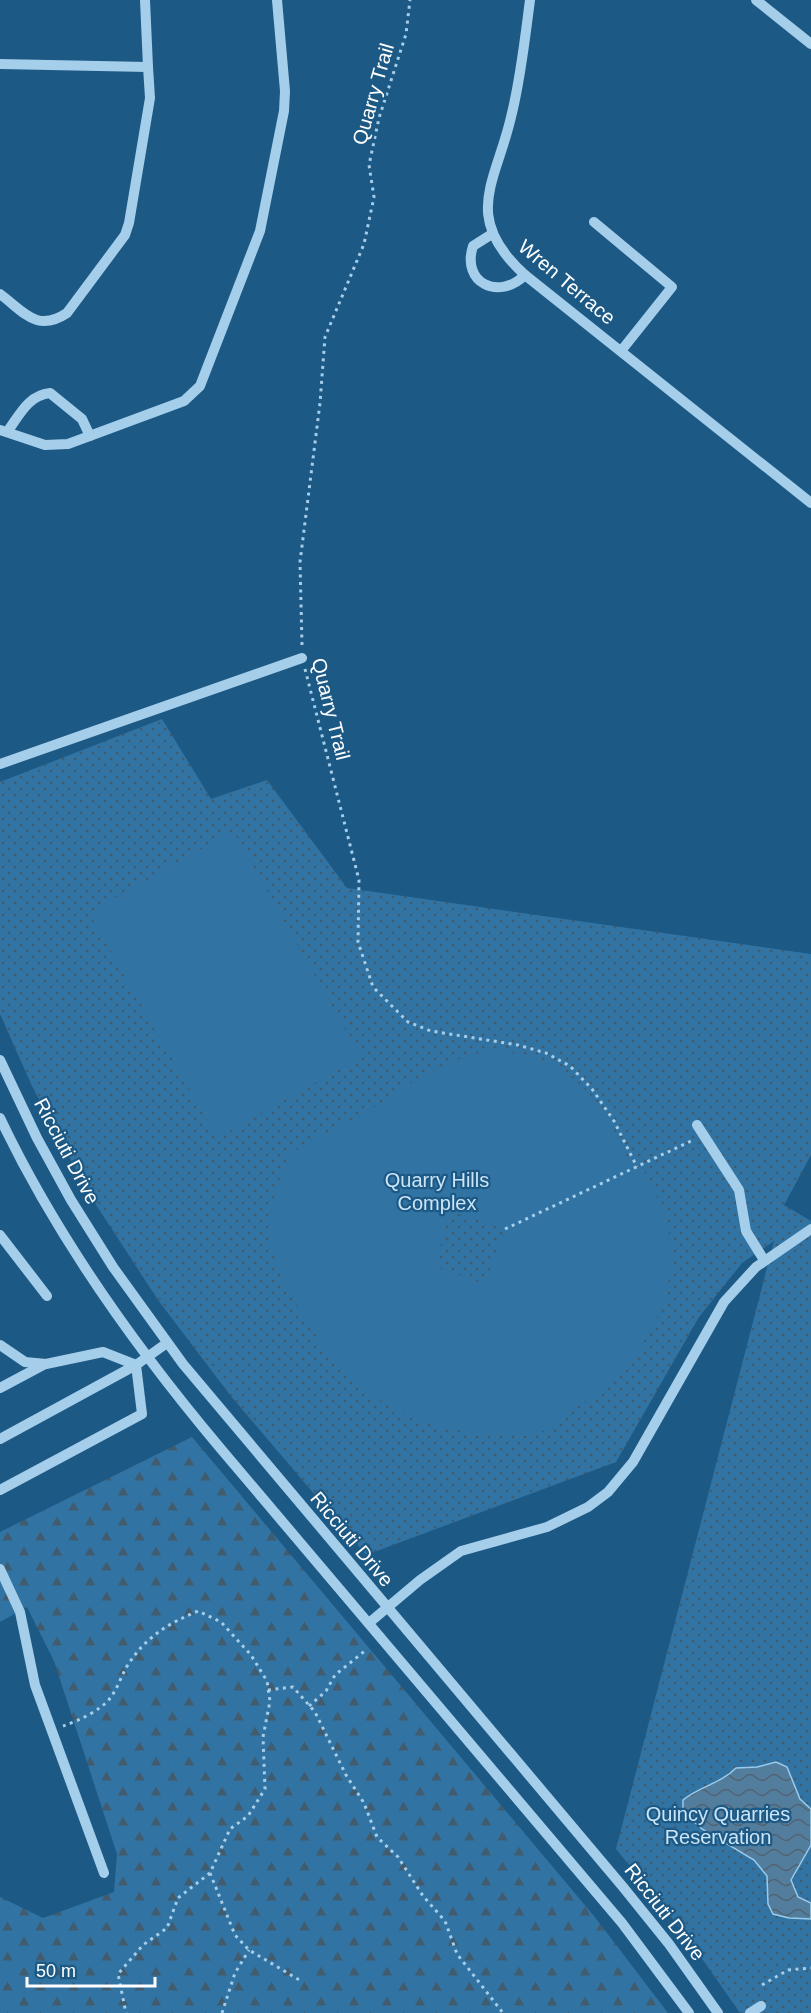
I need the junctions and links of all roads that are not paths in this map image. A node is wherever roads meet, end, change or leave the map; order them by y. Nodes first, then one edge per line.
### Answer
1 (145, 0) edge
2 (277, 0) edge
3 (530, 0) edge
4 (756, 0) edge
5 (811, 44) edge
6 (0, 64) edge
7 (148, 67) junction
8 (594, 222) dead end
9 (492, 234) junction
10 (525, 275) junction
11 (0, 294) edge
12 (621, 351) junction
13 (4, 431) edge
14 (90, 436) junction
15 (811, 503) edge
16 (302, 658) road end
17 (0, 764) edge
18 (0, 1059) edge
19 (0, 1118) edge
20 (700, 1129) road end
21 (811, 1229) edge
22 (0, 1235) edge
23 (764, 1260) junction
24 (47, 1296) dead end
25 (167, 1343) junction
26 (0, 1345) edge
27 (148, 1357) junction
28 (46, 1364) junction
29 (136, 1365) junction
30 (0, 1388) edge
31 (0, 1439) edge
32 (0, 1490) edge
33 (0, 1569) edge
34 (386, 1608) junction
35 (369, 1623) junction
36 (104, 1873) dead end
37 (761, 2006) dead end
38 (689, 2013) edge
39 (718, 2013) edge
40 (750, 2013) edge

1 - 7 street
2 - 14 street
3 - 9 street, Wren Terrace
4 - 5 street
6 - 7 street
7 - 11 street
8 - 12 street
9 - 10 street, Wren Terrace
9 - 10 street
10 - 12 street, Wren Terrace
12 - 15 street, Wren Terrace
13 - 14 street
13 - 14 street
16 - 17 street
18 - 25 street, Ricciuti Drive
19 - 27 street, Ricciuti Drive
20 - 23 street
21 - 23 street
22 - 24 street
23 - 34 street
25 - 27 street
25 - 34 street, Ricciuti Drive
26 - 28 street
27 - 29 street
27 - 35 street, Ricciuti Drive
28 - 29 street
28 - 30 street
29 - 31 street
29 - 32 street
33 - 36 street
34 - 35 street
34 - 39 street, Ricciuti Drive
35 - 38 street, Ricciuti Drive
37 - 40 street

